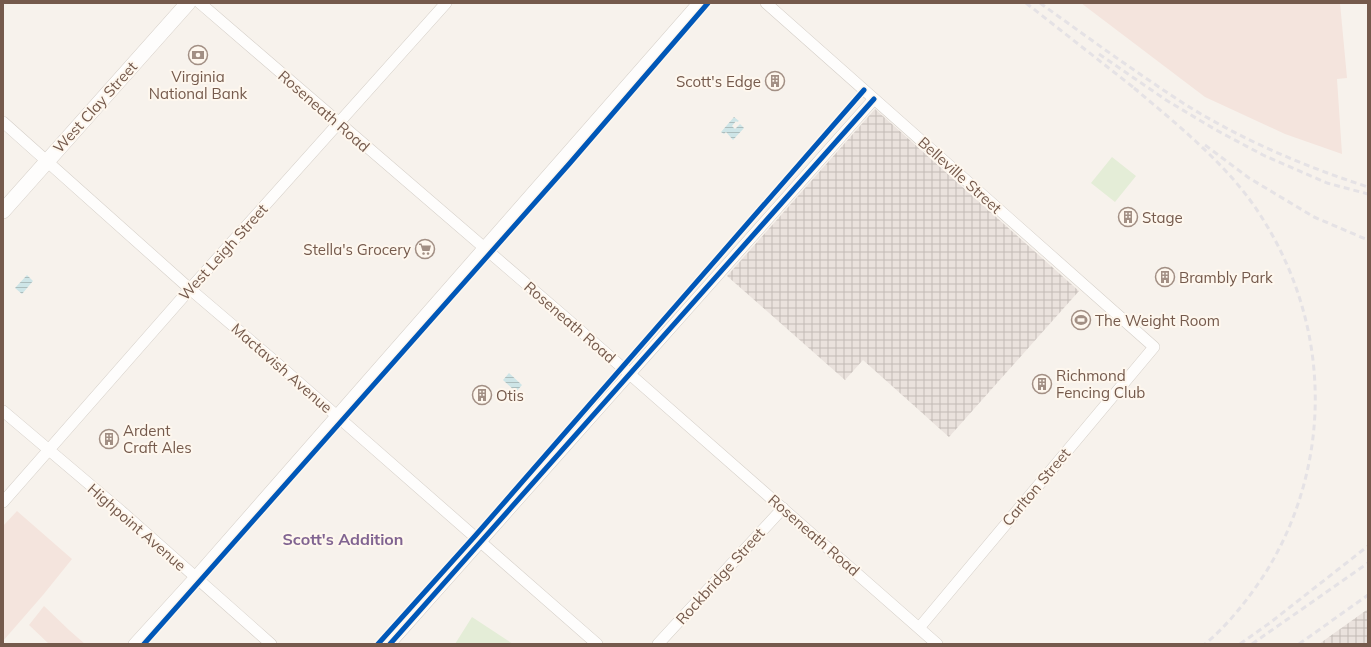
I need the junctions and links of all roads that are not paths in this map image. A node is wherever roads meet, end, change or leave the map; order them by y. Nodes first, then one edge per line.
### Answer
1 (188, 3) edge
2 (200, 3) edge
3 (446, 3) edge
4 (698, 3) edge
5 (766, 3) edge
6 (874, 99) junction
7 (3, 122) edge
8 (338, 123) junction
9 (47, 162) junction
10 (3, 211) edge
11 (484, 247) junction
12 (190, 289) junction
13 (1154, 347) joint
14 (629, 373) junction
15 (3, 411) edge
16 (336, 415) junction
17 (48, 450) junction
18 (3, 502) edge
19 (783, 508) junction
20 (482, 542) junction
21 (195, 577) junction
22 (919, 628) junction
23 (134, 644) edge
24 (270, 644) edge
25 (390, 644) edge
26 (597, 644) edge
27 (658, 644) edge
28 (937, 644) edge

1 - 9 street, West Clay Street
2 - 8 street, Roseneath Road
3 - 8 street, West Leigh Street
4 - 11 street
5 - 6 street, Belleville Street
6 - 13 street, Belleville Street
6 - 14 street
7 - 9 street, Mactavish Avenue
8 - 11 street, Roseneath Road
8 - 12 street, West Leigh Street
9 - 10 street, West Clay Street
9 - 12 street, Mactavish Avenue
11 - 14 street, Roseneath Road
11 - 16 street
12 - 16 street, Mactavish Avenue
12 - 17 street, West Leigh Street
13 - 22 street, Carlton Street
14 - 19 street, Roseneath Road
14 - 20 street
15 - 17 street, Highpoint Avenue
16 - 20 street, Mactavish Avenue
16 - 21 street
17 - 18 street, West Leigh Street
17 - 21 street, Highpoint Avenue
19 - 22 street, Roseneath Road
19 - 27 street, Rockbridge Street
20 - 25 street
20 - 26 street, Mactavish Avenue
21 - 23 street
21 - 24 street, Highpoint Avenue
22 - 28 street, Roseneath Road

